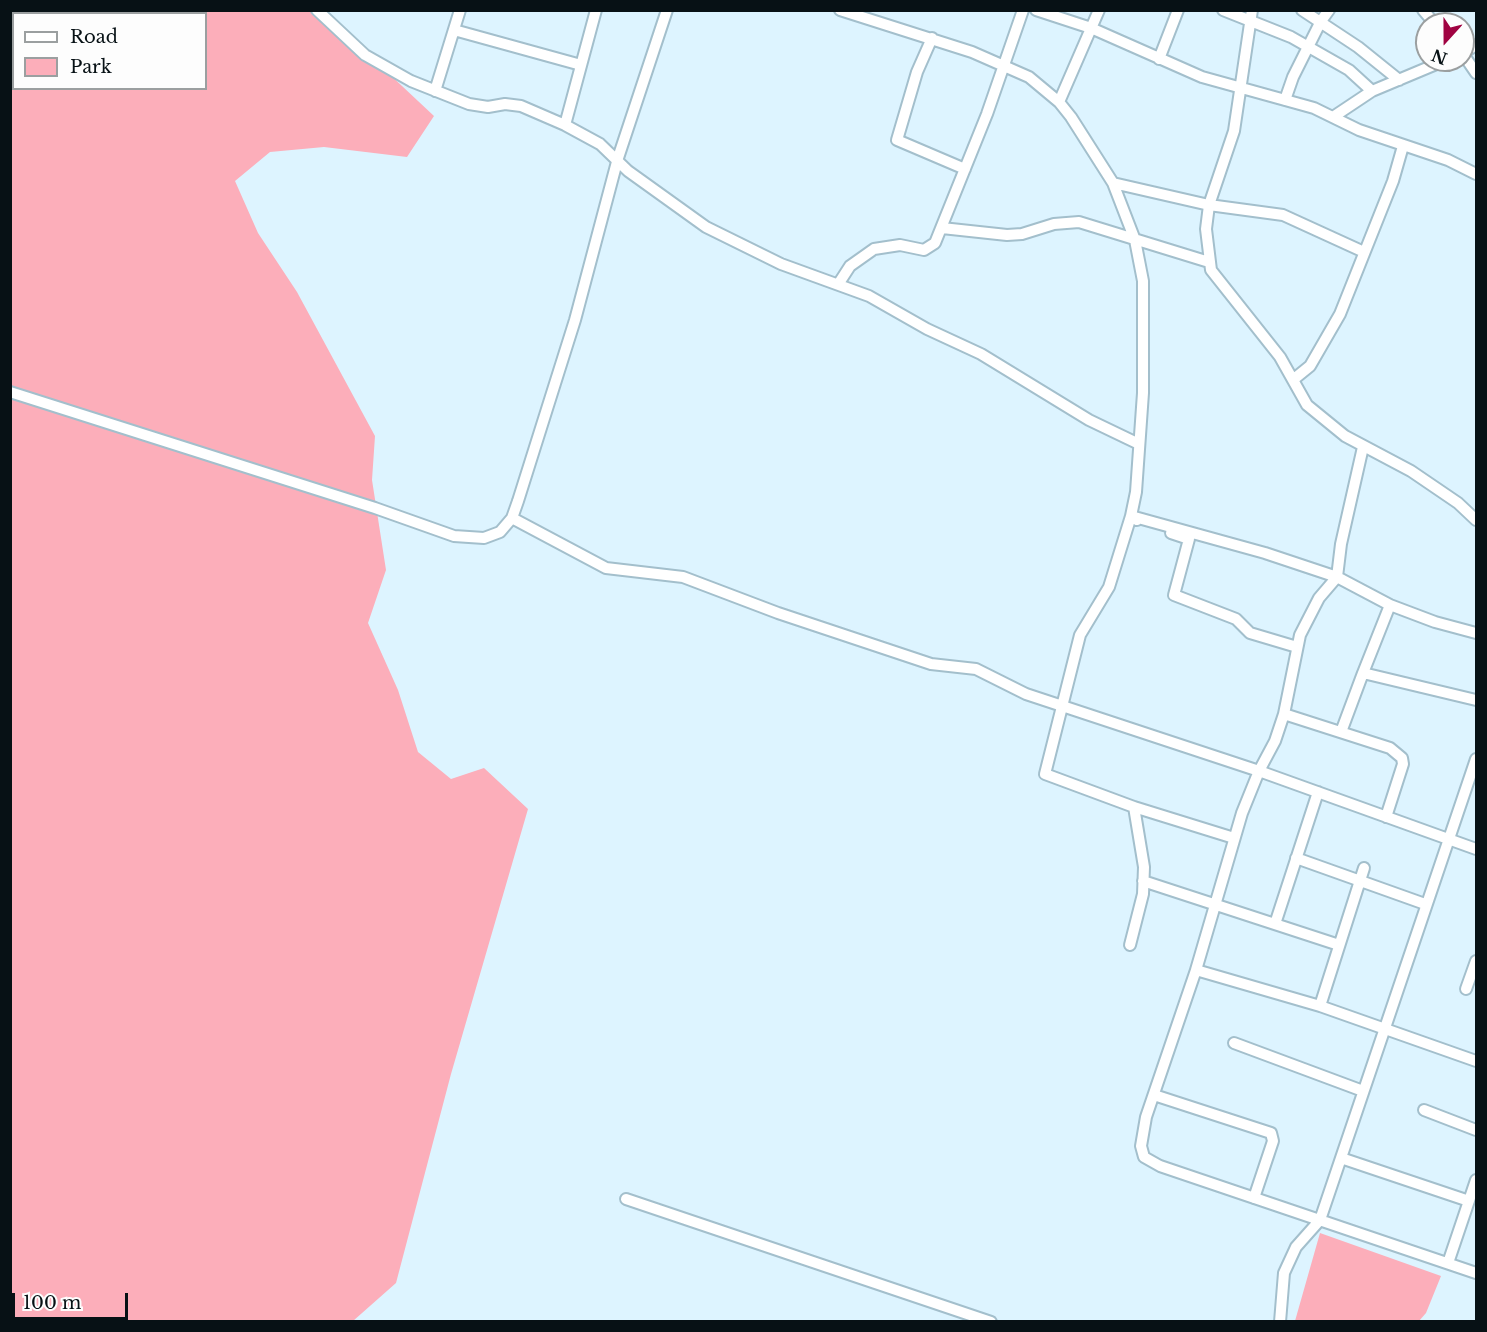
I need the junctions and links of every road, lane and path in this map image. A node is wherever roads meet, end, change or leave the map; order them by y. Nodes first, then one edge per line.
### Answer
1 (317, 10) edge
2 (460, 10) edge
3 (596, 10) edge
4 (840, 10) edge
5 (1023, 10) edge
6 (1036, 10) edge
7 (1099, 10) edge
8 (1178, 10) edge
9 (1223, 10) edge
10 (1302, 10) edge
11 (1329, 10) edge
12 (663, 11) edge
13 (1251, 15) edge
14 (1321, 21) junction
15 (1091, 28) junction
16 (454, 30) junction
17 (932, 38) junction
18 (1309, 48) junction
19 (1159, 58) junction
20 (1004, 64) junction
21 (581, 65) junction
22 (1418, 72) edge
23 (1399, 80) junction
24 (1240, 87) junction
25 (435, 91) junction
26 (1372, 91) junction
27 (1285, 100) junction
28 (1059, 102) junction
29 (1333, 117) junction
30 (565, 124) junction
31 (1403, 146) junction
32 (618, 158) junction
33 (965, 169) junction
34 (1476, 174) edge
35 (1113, 183) junction
36 (1209, 206) junction
37 (942, 228) junction
38 (1135, 240) junction
39 (1364, 252) junction
40 (1209, 262) junction
41 (839, 283) junction
42 (1294, 379) junction
43 (10, 392) edge
44 (1139, 444) junction
45 (1363, 447) junction
46 (1131, 516) junction
47 (512, 518) junction
48 (1476, 520) edge
49 (1337, 577) junction
50 (1390, 605) junction
51 (1476, 633) edge
52 (1297, 647) junction
53 (1363, 673) junction
54 (1476, 700) edge
55 (1063, 706) junction
56 (1284, 714) junction
57 (1341, 732) junction
58 (1476, 759) edge
59 (1259, 771) junction
60 (1473, 783) edge
61 (1318, 792) junction
62 (1134, 807) junction
63 (1386, 817) junction
64 (1234, 838) junction
65 (1450, 840) junction
66 (1476, 849) edge
67 (1296, 858) junction
68 (1364, 868) dead end
69 (1360, 880) junction
70 (1143, 881) junction
71 (1215, 904) junction
72 (1425, 904) junction
73 (1275, 924) junction
74 (1130, 945) dead end
75 (1339, 945) junction
76 (1476, 961) edge
77 (1196, 970) junction
78 (1467, 989) dead end
79 (1320, 1006) junction
80 (1384, 1030) junction
81 (1234, 1043) dead end
82 (1476, 1061) edge
83 (1363, 1091) junction
84 (1154, 1095) junction
85 (1424, 1110) dead end
86 (1476, 1130) edge
87 (1341, 1158) junction
88 (1476, 1180) edge
89 (626, 1198) dead end
90 (1254, 1198) junction
91 (1469, 1201) junction
92 (1320, 1220) junction
93 (1448, 1263) junction
94 (1476, 1273) edge
95 (991, 1322) edge
96 (1280, 1322) edge

1 - 25 street
2 - 16 street
3 - 21 street
4 - 17 street
5 - 20 street
6 - 15 street
7 - 15 street
8 - 19 street
9 - 13 street
10 - 14 street
11 - 14 street
12 - 32 street
13 - 18 street
13 - 24 street
14 - 18 street
14 - 23 street
15 - 19 street
15 - 28 street
16 - 21 street
16 - 25 street
17 - 20 street
17 - 33 street
18 - 26 street
18 - 27 street
19 - 24 street
20 - 28 street
20 - 33 street
21 - 30 street
22 - 23 street
23 - 26 street
24 - 27 street
24 - 36 street
25 - 30 street
26 - 29 street
27 - 29 street
28 - 35 street
29 - 31 street
30 - 32 street
31 - 34 street
31 - 39 street
32 - 41 street
32 - 47 street
33 - 37 street
35 - 36 street
35 - 38 street
36 - 39 street
36 - 40 street
37 - 38 street
37 - 41 street
38 - 40 street
38 - 44 street
39 - 42 street
40 - 42 street
41 - 44 street
42 - 45 street
43 - 47 street
44 - 46 street
45 - 48 street
45 - 49 street
46 - 49 street
46 - 52 street
46 - 55 street
47 - 55 street
49 - 50 street
49 - 52 street
50 - 51 street
50 - 53 street
52 - 56 street
53 - 54 street
53 - 57 street
55 - 59 street
55 - 62 street
56 - 57 street
56 - 59 street
57 - 63 street
58 - 60 street
59 - 61 street
59 - 64 street
60 - 65 street
61 - 63 street
61 - 67 street
62 - 64 street
62 - 70 street
63 - 65 street
64 - 71 street
65 - 66 street
65 - 72 street
67 - 69 street
67 - 73 street
68 - 69 street
69 - 72 street
69 - 75 street
70 - 71 street
70 - 74 street
71 - 73 street
71 - 77 street
72 - 80 street
73 - 75 street
75 - 79 street
76 - 78 street
77 - 79 street
77 - 84 street
79 - 80 street
80 - 82 street
80 - 83 street
81 - 83 street
83 - 87 street
84 - 90 street
84 - 90 street
85 - 86 street
87 - 91 street
87 - 92 street
88 - 91 street
89 - 95 street
90 - 92 street
91 - 93 street
92 - 93 street
92 - 96 street
93 - 94 street

